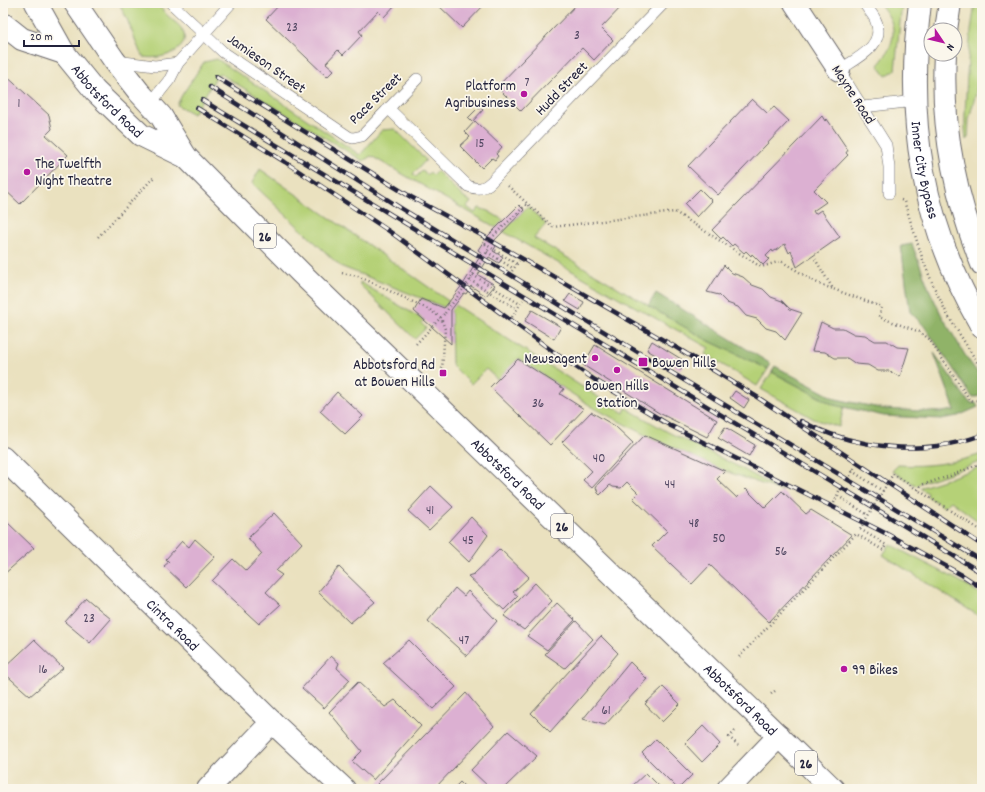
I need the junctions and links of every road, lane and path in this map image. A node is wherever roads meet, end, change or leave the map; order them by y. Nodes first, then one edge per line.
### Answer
1 (36, 3) edge
2 (75, 3) edge
3 (171, 3) edge
4 (231, 3) edge
5 (664, 3) edge
6 (795, 3) edge
7 (864, 3) edge
8 (920, 3) edge
9 (950, 3) edge
10 (947, 22) edge
11 (3, 24) edge
12 (203, 34) junction
13 (64, 53) junction
14 (114, 60) junction
15 (945, 62) edge
16 (178, 63) junction
17 (839, 70) junction
18 (417, 79) dead end
19 (915, 101) junction
20 (150, 104) junction
21 (863, 107) junction
22 (388, 108) junction
23 (353, 138) joint
24 (186, 157) junction
25 (155, 176) dead end
26 (508, 186) dead end
27 (889, 193) dead end
28 (527, 204) junction
29 (98, 238) dead end
30 (490, 247) junction
31 (487, 252) junction
32 (815, 259) dead end
33 (982, 264) edge
34 (342, 273) dead end
35 (473, 275) junction
36 (470, 280) junction
37 (833, 289) junction
38 (523, 300) dead end
39 (520, 304) junction
40 (518, 309) junction
41 (512, 317) dead end
42 (441, 318) junction
43 (982, 327) edge
44 (416, 344) dead end
45 (442, 370) dead end
46 (982, 399) edge
47 (3, 458) edge
48 (982, 464) edge
49 (855, 467) dead end
50 (852, 472) junction
51 (850, 476) dead end
52 (918, 490) junction
53 (840, 491) dead end
54 (883, 491) junction
55 (838, 496) junction
56 (834, 503) dead end
57 (868, 515) junction
58 (982, 531) edge
59 (739, 656) dead end
60 (775, 690) dead end
61 (771, 694) dead end
62 (272, 722) junction
63 (735, 731) dead end
64 (779, 736) junction
65 (738, 745) dead end
66 (208, 789) edge
67 (344, 789) edge
68 (728, 789) edge
69 (833, 789) edge

1 - 13 main road, Abbotsford Road / 26
2 - 14 main road, Abbotsford Road / 26
3 - 12 lane, Jamieson Street
4 - 12 lane
5 - 22 lane, Hudd Street
6 - 17 main road, Mayne Road
7 - 17 lane
8 - 19 main road, Inner City Bypass
9 - 10 main road
11 - 13 main road
12 - 16 lane
12 - 23 lane, Jamieson Street
13 - 24 main road, Abbotsford Road / 26
14 - 16 lane
14 - 20 main road, Abbotsford Road / 26
15 - 33 main road, Inner City Bypass
16 - 20 lane
17 - 21 lane, Mayne Road
18 - 22 lane, Pace Street
19 - 21 lane
19 - 43 main road, Inner City Bypass
20 - 24 main road, Abbotsford Road / 26
21 - 27 lane, Mayne Road
22 - 23 lane, Pace Street
24 - 64 main road, Abbotsford Road / 26
25 - 29 path
26 - 28 path
28 - 30 path, bridge
28 - 37 path
30 - 31 path, bridge
30 - 31 path, bridge
31 - 35 path, bridge
32 - 37 path
34 - 42 path
35 - 36 path, bridge
35 - 39 path
36 - 40 path
36 - 42 path, bridge
37 - 46 path
38 - 39 path
39 - 40 path
40 - 41 path
42 - 44 path
42 - 45 path
47 - 62 main road, Cintra Road
48 - 52 path
49 - 50 path
50 - 51 path
50 - 54 path
52 - 54 path, bridge
52 - 58 path
53 - 55 path
54 - 57 path, bridge
55 - 56 path
55 - 57 path
57 - 59 path, bridge
60 - 61 path
62 - 66 main road
62 - 67 main road, Cintra Road
63 - 65 path
64 - 68 main road
64 - 69 main road, Abbotsford Road / 26

